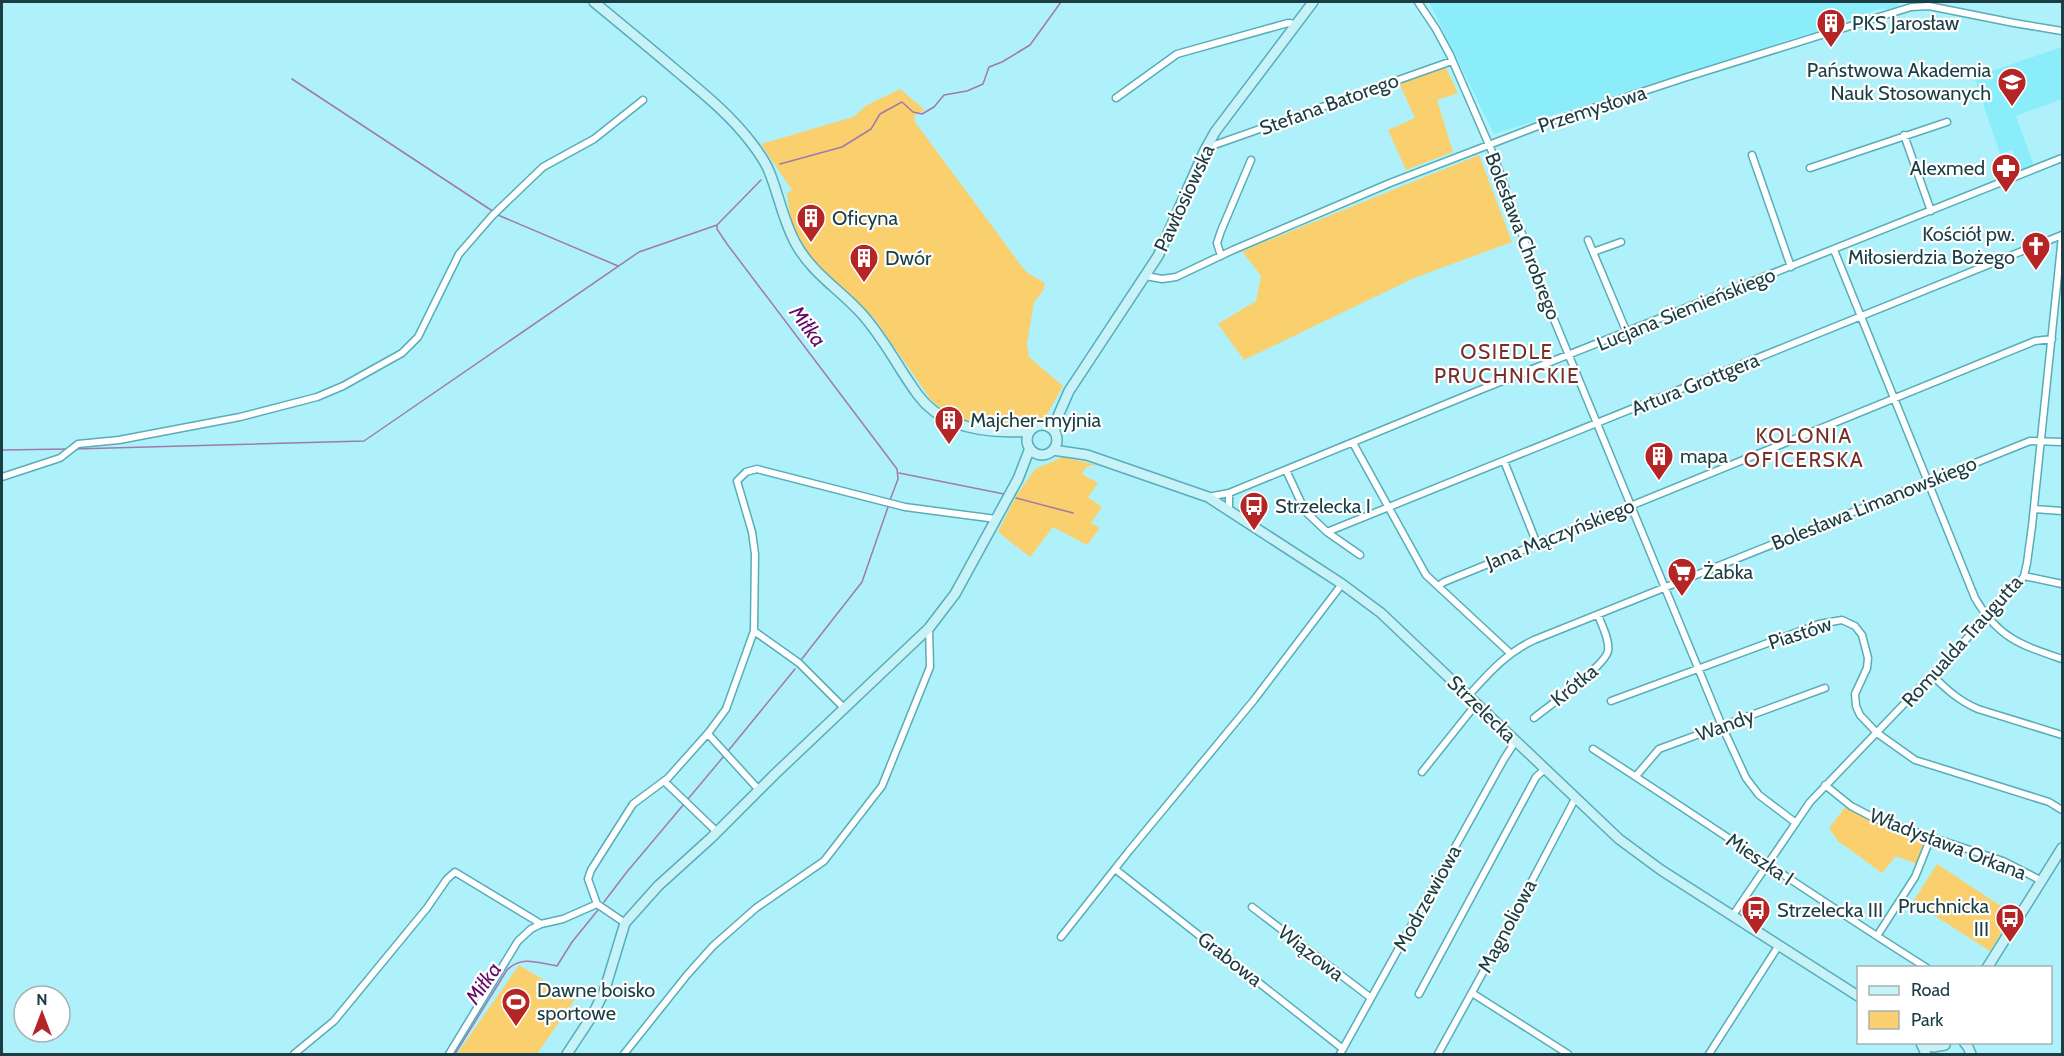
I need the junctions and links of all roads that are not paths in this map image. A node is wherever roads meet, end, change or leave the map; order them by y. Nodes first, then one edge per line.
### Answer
1 (594, 2) edge
2 (1313, 2) edge
3 (1418, 2) edge
4 (1297, 24) junction
5 (2062, 32) edge
6 (1452, 61) junction
7 (1116, 98) dead end
8 (643, 100) dead end
9 (1947, 122) dead end
10 (1904, 135) junction
11 (1488, 144) junction
12 (1206, 148) junction
13 (1752, 155) dead end
14 (2062, 158) edge
15 (1251, 160) dead end
16 (1810, 168) dead end
17 (1931, 211) junction
18 (2062, 236) edge
19 (1588, 240) dead end
20 (1621, 242) dead end
21 (1834, 250) junction
22 (1593, 252) junction
23 (1221, 256) junction
24 (1791, 267) junction
25 (1146, 276) junction
26 (1861, 317) junction
27 (1627, 333) junction
28 (2052, 339) junction
29 (1569, 354) junction
30 (1895, 398) junction
31 (1064, 401) junction
32 (1598, 423) junction
33 (1044, 425) junction
34 (1030, 431) junction
35 (1000, 433) junction
36 (1056, 435) junction
37 (2041, 439) junction
38 (2062, 442) edge
39 (1353, 443) junction
40 (1030, 447) junction
41 (1053, 450) junction
42 (1041, 454) junction
43 (1087, 455) junction
44 (1504, 461) junction
45 (1286, 470) junction
46 (2, 477) edge
47 (1018, 479) junction
48 (1928, 481) junction
49 (1229, 493) junction
50 (1208, 497) junction
51 (1630, 506) junction
52 (1388, 508) junction
53 (2034, 509) junction
54 (2062, 511) edge
55 (1229, 512) junction
56 (996, 519) junction
57 (1327, 532) junction
58 (1537, 544) junction
59 (1360, 555) dead end
60 (2024, 576) junction
61 (1342, 584) junction
62 (2062, 584) edge
63 (1438, 586) junction
64 (1665, 588) junction
65 (1598, 615) junction
66 (1986, 618) junction
67 (929, 628) junction
68 (754, 631) junction
69 (1510, 653) junction
70 (2062, 659) edge
71 (1699, 669) junction
72 (1932, 675) junction
73 (1825, 688) dead end
74 (1469, 695) junction
75 (1611, 701) dead end
76 (1477, 703) junction
77 (844, 708) junction
78 (1534, 718) dead end
79 (1722, 726) junction
80 (1877, 733) junction
81 (708, 734) junction
82 (2062, 735) edge
83 (1515, 742) junction
84 (1593, 749) dead end
85 (1545, 769) junction
86 (1422, 772) dead end
87 (1636, 776) junction
88 (664, 781) junction
89 (1825, 785) junction
90 (759, 790) junction
91 (1576, 797) junction
92 (2062, 810) edge
93 (1796, 823) junction
94 (717, 832) junction
95 (1931, 837) junction
96 (2062, 848) edge
97 (1769, 864) junction
98 (1116, 870) junction
99 (2042, 881) junction
100 (597, 904) junction
101 (1252, 907) dead end
102 (1733, 915) junction
103 (625, 923) junction
104 (541, 924) junction
105 (1877, 936) junction
106 (1061, 937) dead end
107 (1779, 945) junction
108 (1924, 966) edge
109 (1988, 966) edge
110 (1472, 993) junction
111 (1419, 994) dead end
112 (1857, 995) edge
113 (1371, 998) junction
114 (1922, 1044) edge
115 (1924, 1044) edge
116 (1945, 1047) edge
117 (1342, 1052) edge
118 (294, 1054) edge
119 (449, 1054) edge
120 (567, 1054) edge
121 (624, 1054) edge
122 (1438, 1054) edge
123 (1568, 1054) edge
124 (1709, 1054) edge
125 (1934, 1054) edge

1 - 35 street
2 - 4 street, Pawłosiowska
3 - 6 street, Bolesława Chrobrego
4 - 7 street
4 - 12 street, Pawłosiowska
5 - 11 street, Przemysłowa
6 - 11 street, Bolesława Chrobrego
6 - 12 street, Stefana Batorego
8 - 46 street
9 - 10 street
10 - 16 street
10 - 17 street
11 - 23 street, Przemysłowa
11 - 29 street, Bolesława Chrobrego
12 - 25 street, Pawłosiowska
13 - 24 street
14 - 17 street, Lucjana Siemieńskiego
15 - 23 street
17 - 21 street, Lucjana Siemieńskiego
18 - 26 street, Artura Grottgera
18 - 28 street, Romualda Traugutta
19 - 22 street
20 - 22 street
21 - 24 street, Lucjana Siemieńskiego
21 - 26 street
22 - 27 street
23 - 25 street, Przemysłowa
24 - 27 street, Lucjana Siemieńskiego
25 - 31 street, Pawłosiowska
26 - 30 street
26 - 32 street, Artura Grottgera
27 - 29 street, Lucjana Siemieńskiego
28 - 30 street, Jana Mączyńskiego
28 - 37 street, Romualda Traugutta
29 - 32 street, Bolesława Chrobrego
29 - 39 street, Lucjana Siemieńskiego
30 - 48 street
30 - 51 street, Jana Mączyńskiego
31 - 33 street, Pawłosiowska
31 - 36 street, Pawłosiowska
32 - 44 street, Artura Grottgera
32 - 51 street, Bolesława Chrobrego
33 - 34 street
33 - 36 street
34 - 35 street
34 - 40 street
35 - 40 street
36 - 41 street
36 - 43 street, Strzelecka
37 - 38 street, Bolesława Limanowskiego
37 - 48 street, Bolesława Limanowskiego
37 - 53 street, Romualda Traugutta
39 - 45 street, Lucjana Siemieńskiego
39 - 52 street
40 - 42 street
40 - 47 street
41 - 42 street
41 - 43 street, Strzelecka
42 - 47 street
43 - 50 street, Strzelecka
44 - 52 street, Artura Grottgera
44 - 58 street
45 - 49 street, Lucjana Siemieńskiego
45 - 57 street
47 - 56 street
48 - 64 street, Bolesława Limanowskiego
48 - 66 street
49 - 50 street, Lucjana Siemieńskiego
49 - 55 street
50 - 55 street, Strzelecka
51 - 58 street, Jana Mączyńskiego
51 - 64 street, Bolesława Chrobrego
52 - 57 street, Artura Grottgera
52 - 63 street
53 - 54 street
53 - 60 street, Romualda Traugutta
55 - 61 street, Strzelecka
56 - 67 street
56 - 68 street
57 - 59 street
58 - 63 street, Jana Mączyńskiego
60 - 62 street
60 - 66 street, Romualda Traugutta
61 - 74 street, Strzelecka
61 - 98 street
63 - 69 street
64 - 65 street, Bolesława Limanowskiego
64 - 71 street, Bolesława Chrobrego
65 - 69 street, Bolesława Limanowskiego
65 - 78 street, Krótka
66 - 70 street
66 - 72 street, Romualda Traugutta
67 - 77 street
67 - 121 street
68 - 77 street
68 - 81 street
69 - 74 street, Bolesława Limanowskiego
71 - 75 street, Piastów
71 - 79 street, Bolesława Chrobrego
71 - 80 street, Piastów
72 - 80 street, Romualda Traugutta
72 - 82 street
73 - 79 street, Wandy
74 - 76 street, Strzelecka
76 - 83 street, Strzelecka
76 - 86 street
77 - 90 street
79 - 87 street, Wandy
79 - 93 street, Bolesława Chrobrego
80 - 89 street, Romualda Traugutta
80 - 92 street, Piastów
81 - 88 street
81 - 90 street
83 - 85 street, Strzelecka
83 - 113 street, Modrzewiowa
84 - 87 street, Mieszka I
85 - 91 street, Strzelecka
85 - 111 street
87 - 97 street, Mieszka I
88 - 94 street
88 - 100 street
89 - 93 street, Romualda Traugutta
89 - 95 street, Władysława Orkana
90 - 94 street
91 - 102 street, Strzelecka
91 - 110 street, Magnoliowa
93 - 97 street, Romualda Traugutta
94 - 103 street
95 - 99 street, Władysława Orkana
95 - 105 street
96 - 99 street
97 - 102 street, Romualda Traugutta
97 - 105 street, Mieszka I
98 - 106 street
98 - 117 street, Grabowa
99 - 109 street
100 - 103 street
100 - 104 street
101 - 113 street, Wiązowa
102 - 107 street, Strzelecka
103 - 120 street
104 - 118 street
104 - 119 street
105 - 108 street, Mieszka I
107 - 112 street, Strzelecka
107 - 124 street
110 - 122 street, Magnoliowa
110 - 123 street
113 - 117 street, Modrzewiowa
114 - 125 street
115 - 116 street

